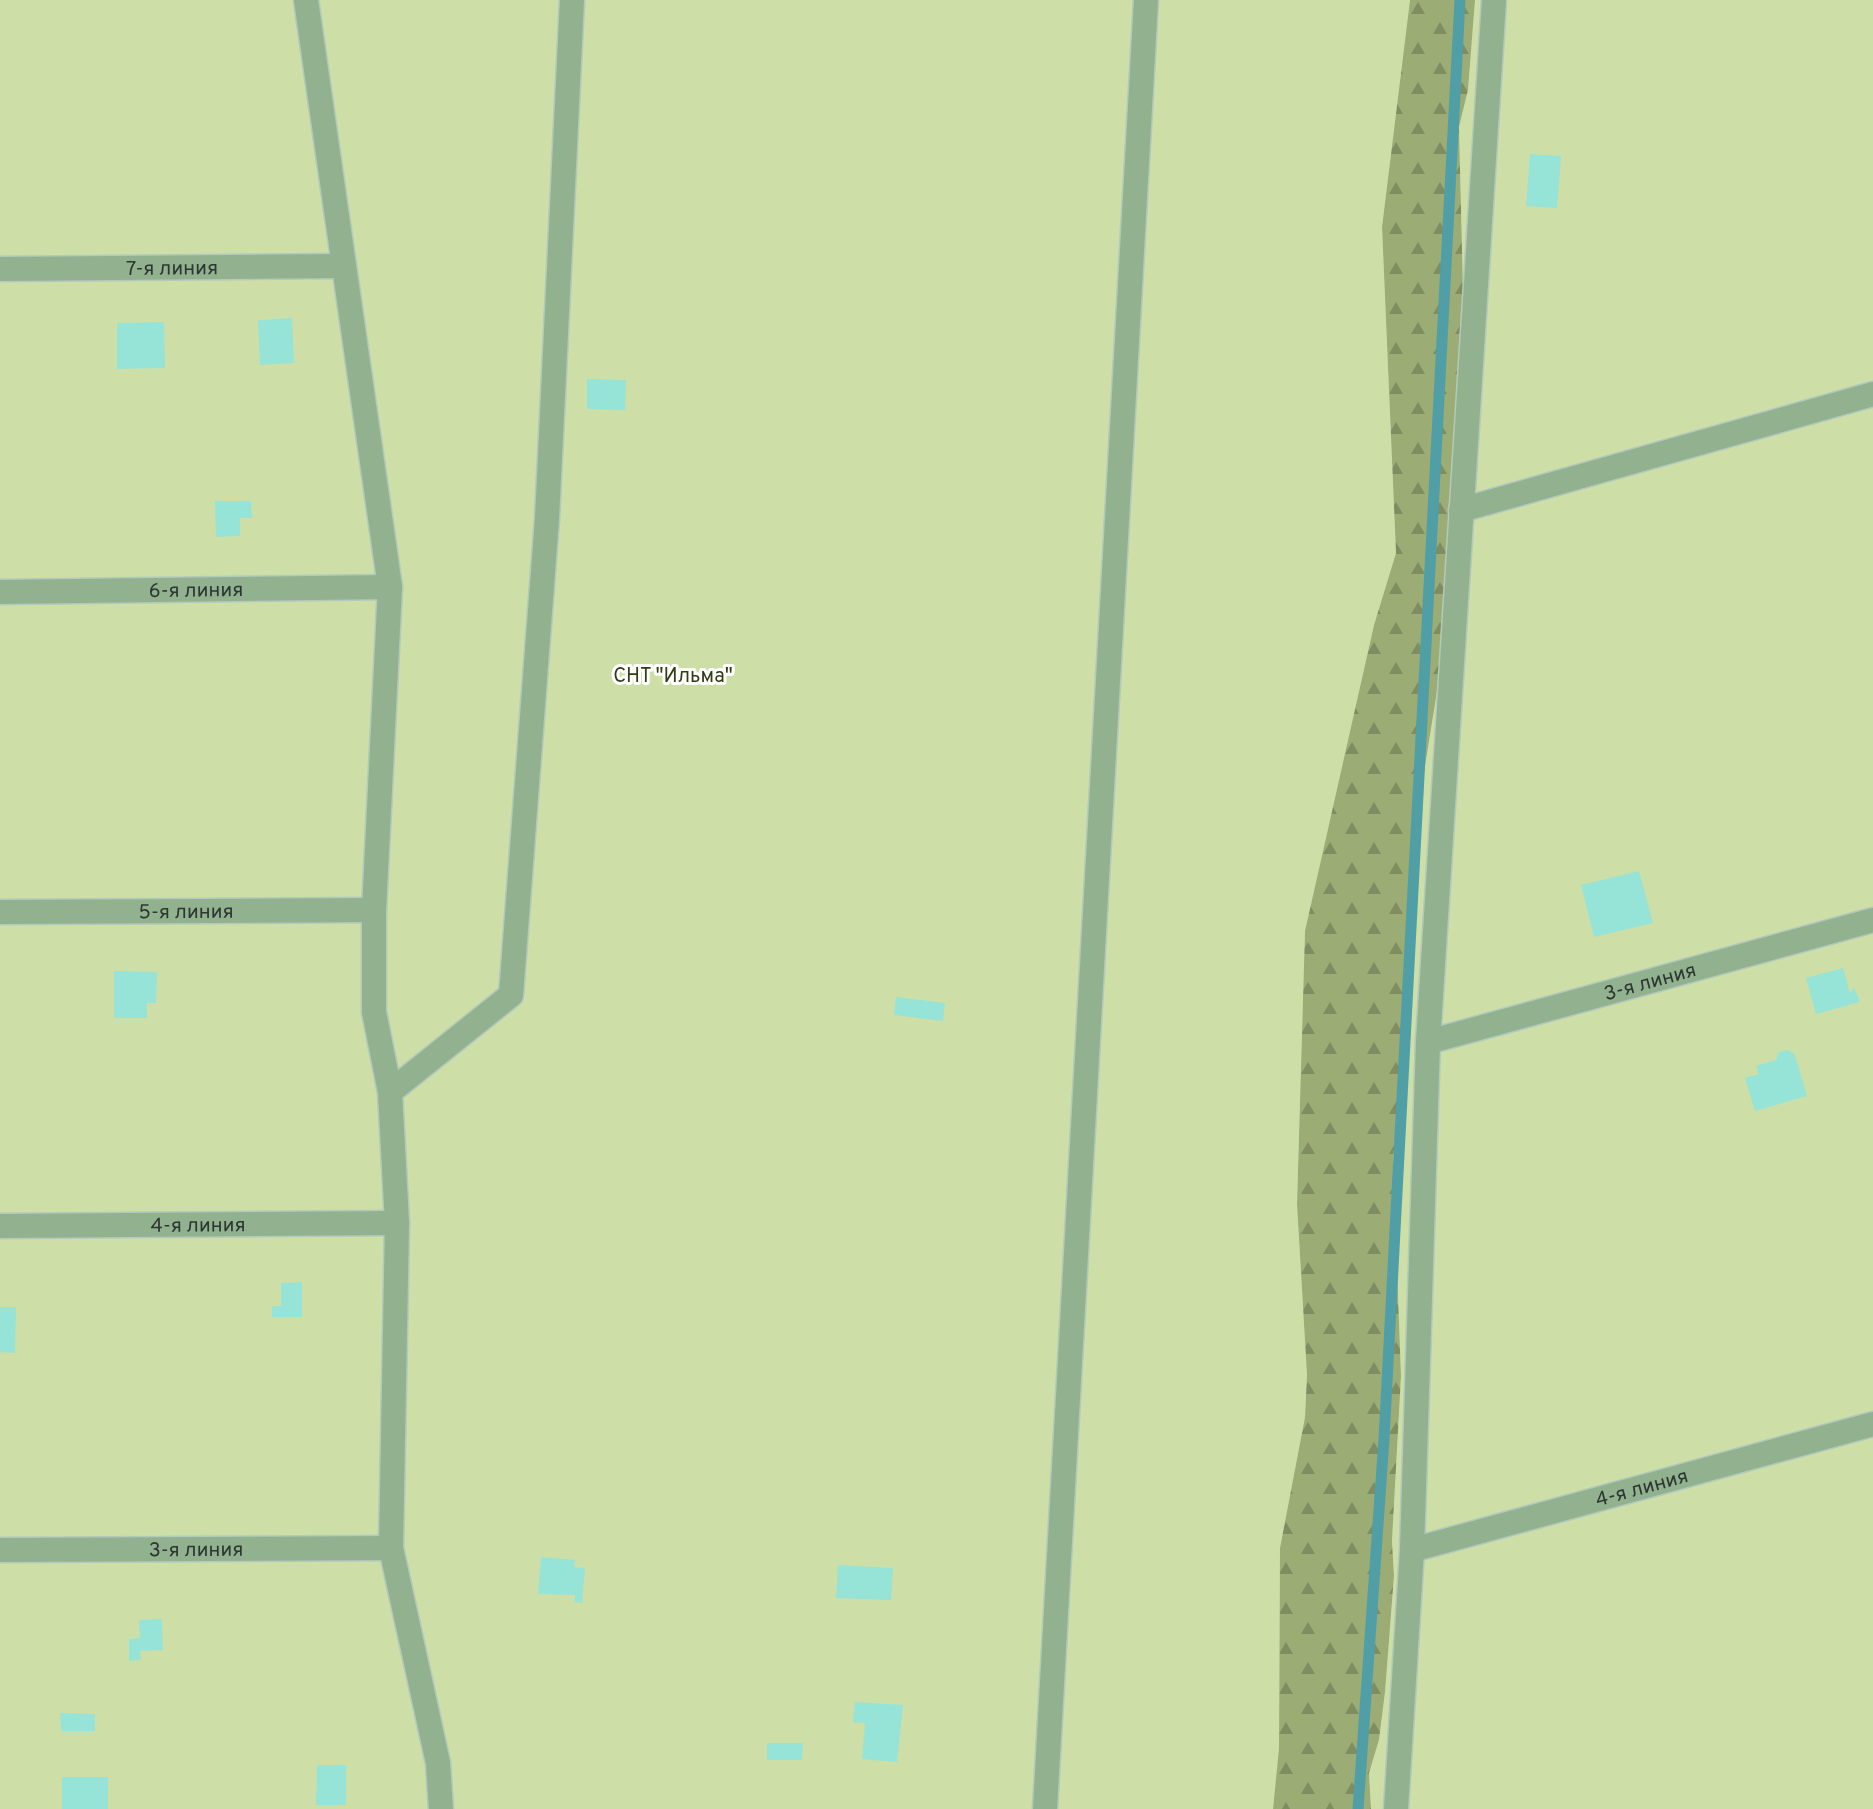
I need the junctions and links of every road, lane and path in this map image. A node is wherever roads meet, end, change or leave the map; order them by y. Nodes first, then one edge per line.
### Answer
1 (306, 0) edge
2 (572, 0) edge
3 (1146, 0) edge
4 (1494, 0) edge
5 (343, 266) junction
6 (0, 269) edge
7 (1873, 394) edge
8 (1461, 510) junction
9 (390, 587) junction
10 (0, 592) edge
11 (374, 910) junction
12 (0, 912) edge
13 (1873, 920) edge
14 (1428, 1042) junction
15 (390, 1092) junction
16 (397, 1223) junction
17 (0, 1226) edge
18 (1873, 1424) edge
19 (391, 1548) junction
20 (0, 1550) edge
21 (1412, 1550) junction
22 (441, 1809) edge
23 (1045, 1809) edge
24 (1396, 1809) edge

1 - 5 street
2 - 15 street
3 - 23 street
4 - 8 street
5 - 6 street, 7-я линия
5 - 9 street
7 - 8 street
8 - 14 street
9 - 10 street, 6-я линия
9 - 11 street
11 - 12 street, 5-я линия
11 - 15 street
13 - 14 street, 3-я линия
14 - 21 street
15 - 16 street
16 - 17 street, 4-я линия
16 - 19 street
18 - 21 street, 4-я линия
19 - 20 street, 3-я линия
19 - 22 street
21 - 24 street

